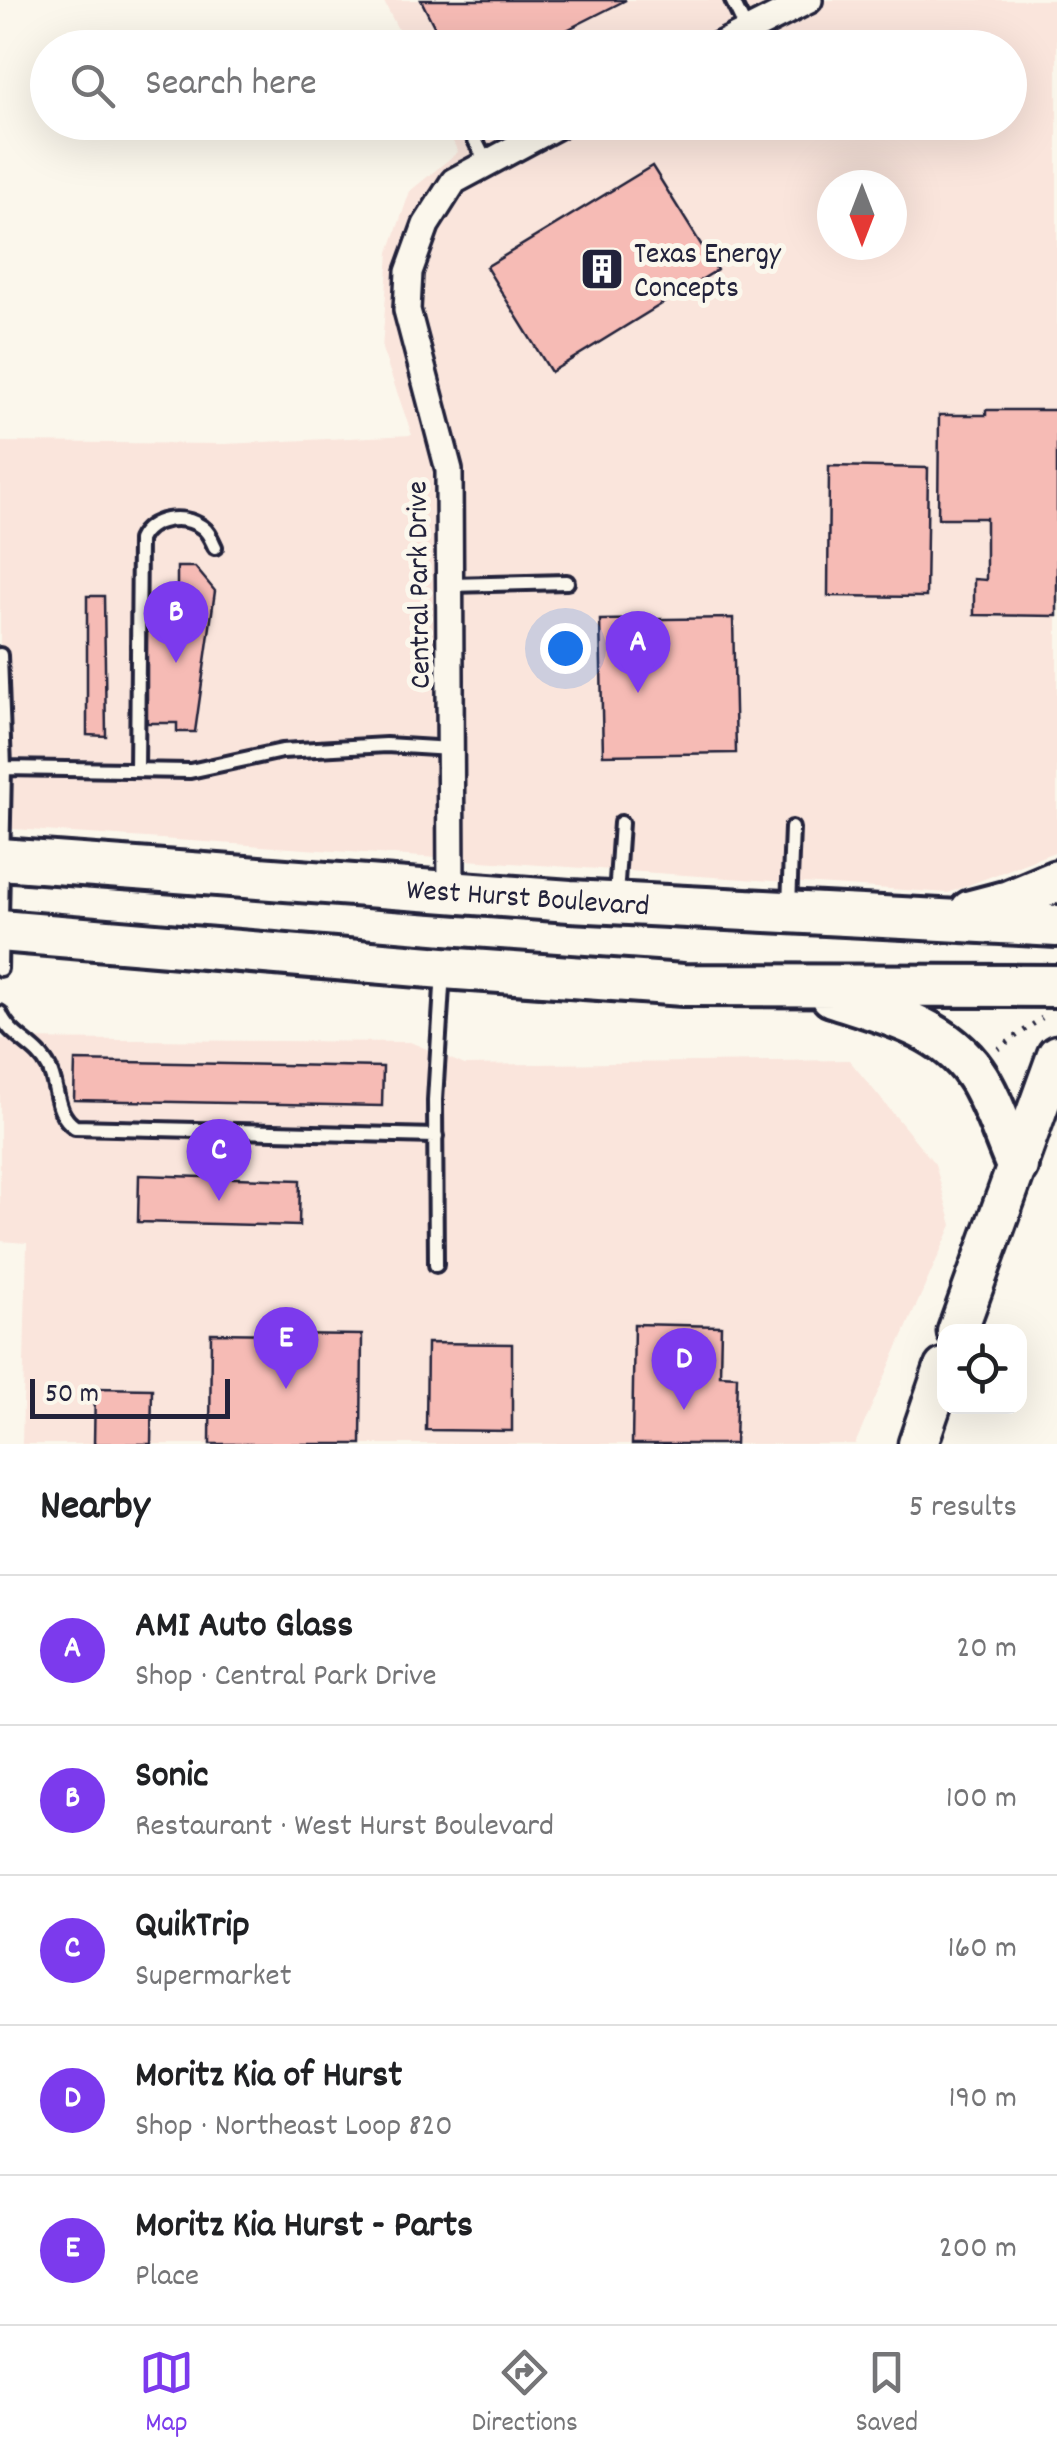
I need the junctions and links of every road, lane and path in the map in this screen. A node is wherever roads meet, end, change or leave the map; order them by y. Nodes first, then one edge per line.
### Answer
1 (732, 0) edge
2 (808, 0) edge
3 (747, 30) edge
4 (749, 30) edge
5 (475, 140) edge
6 (529, 140) edge
7 (486, 162) junction
8 (215, 547) dead end
9 (567, 582) dead end
10 (450, 585) junction
11 (0, 655) edge
12 (450, 749) junction
13 (4, 768) junction
14 (137, 770) junction
15 (621, 823) dead end
16 (792, 828) dead end
17 (2, 859) edge
18 (1057, 881) edge
19 (451, 890) junction
20 (616, 904) junction
21 (789, 914) junction
22 (920, 920) junction
23 (1057, 926) edge
24 (1, 944) edge
25 (443, 968) junction
26 (805, 987) junction
27 (1051, 1001) edge
28 (0, 1014) edge
29 (1057, 1054) edge
30 (989, 1055) dead end
31 (436, 1136) junction
32 (1017, 1166) junction
33 (436, 1265) dead end
34 (961, 1324) edge
35 (937, 1388) edge
36 (918, 1444) edge

1 - 3 lane
2 - 4 street
5 - 7 lane
6 - 7 street, Central Park Drive
7 - 10 street, Central Park Drive
8 - 14 lane
9 - 10 lane
10 - 12 street, Central Park Drive
11 - 13 lane
12 - 14 lane
12 - 19 street, Central Park Drive
13 - 14 lane
13 - 17 lane
15 - 20 lane
16 - 21 lane
17 - 19 main road, West Hurst Boulevard
17 - 24 lane
18 - 22 main road
19 - 20 main road, West Hurst Boulevard
20 - 21 main road, West Hurst Boulevard
21 - 22 main road, West Hurst Boulevard
22 - 23 main road, West Hurst Boulevard
24 - 25 main road
25 - 26 main road
25 - 31 lane
26 - 27 main road
26 - 32 main road
27 - 30 path
28 - 31 lane
29 - 32 main road
31 - 33 lane
32 - 34 main road
35 - 36 main road

